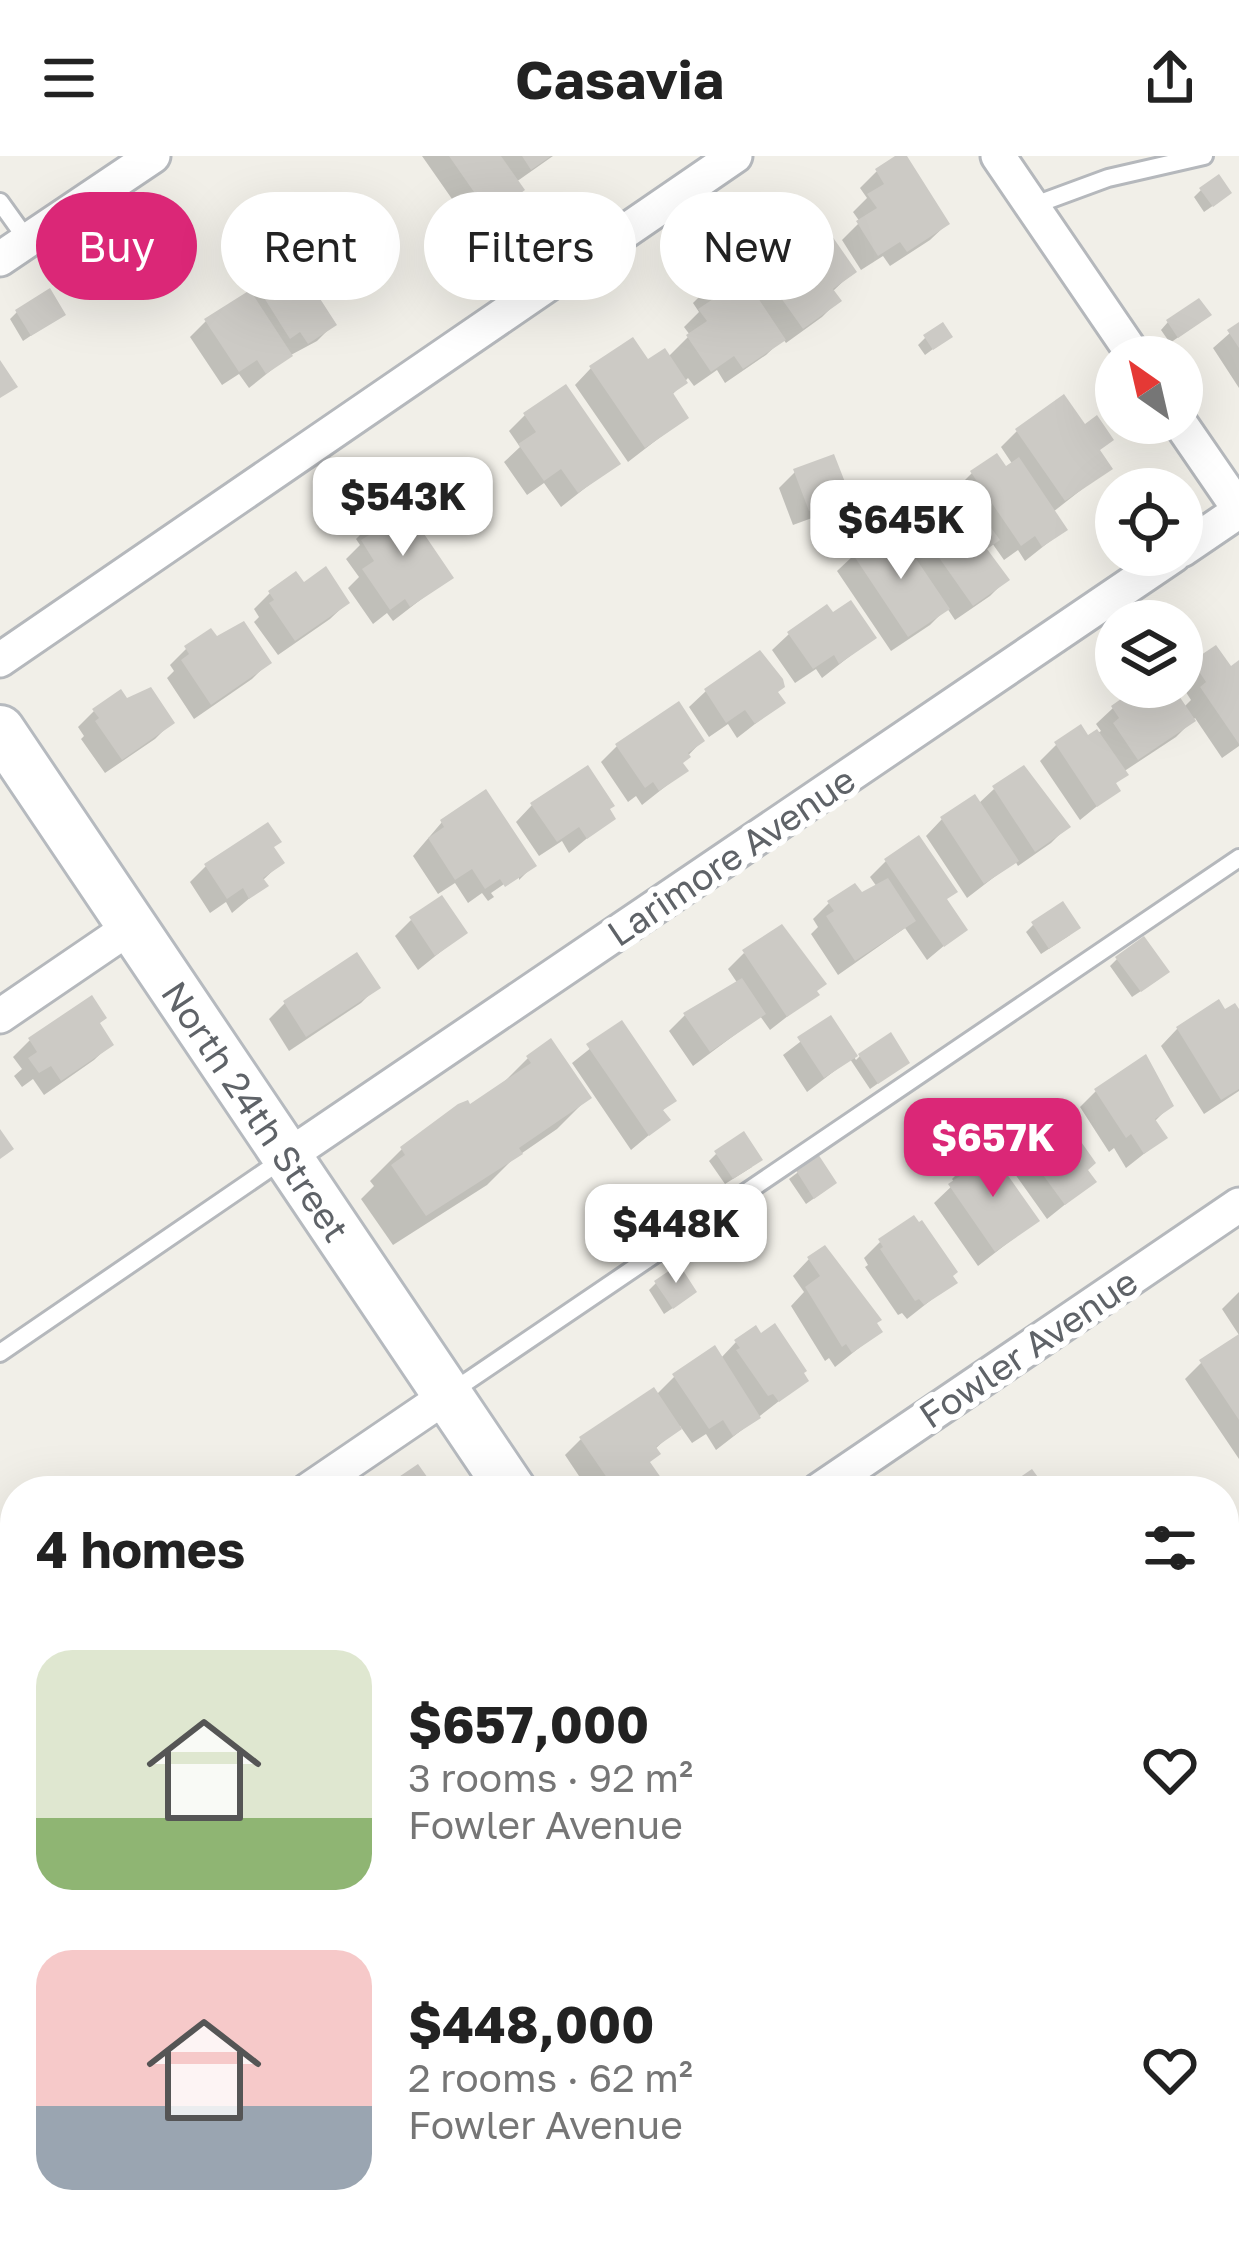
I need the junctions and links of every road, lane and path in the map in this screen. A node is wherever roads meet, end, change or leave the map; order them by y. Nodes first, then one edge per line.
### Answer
1 (152, 156) edge
2 (735, 156) edge
3 (998, 156) edge
4 (1204, 156) edge
5 (0, 202) edge
6 (1032, 206) junction
7 (14, 250) edge
8 (1121, 336) edge
9 (1194, 444) edge
10 (1239, 510) edge
11 (1203, 535) edge
12 (1143, 576) edge
13 (0, 660) edge
14 (0, 730) edge
15 (1239, 858) edge
16 (132, 926) junction
17 (0, 1016) edge
18 (288, 1156) junction
19 (1239, 1205) edge
20 (0, 1353) edge
21 (448, 1395) junction
22 (329, 1476) edge
23 (502, 1476) edge
24 (840, 1476) edge

1 - 7 street
2 - 13 street
3 - 6 street
4 - 6 lane
5 - 7 lane
6 - 8 street
9 - 10 street
10 - 11 street
12 - 18 street, Larimore Avenue
14 - 16 street, North 24th Street
15 - 21 lane
16 - 17 street
16 - 18 street, North 24th Street
18 - 20 lane
18 - 21 street, North 24th Street
19 - 24 street, Fowler Avenue
21 - 22 street
21 - 23 street, North 24th Street

